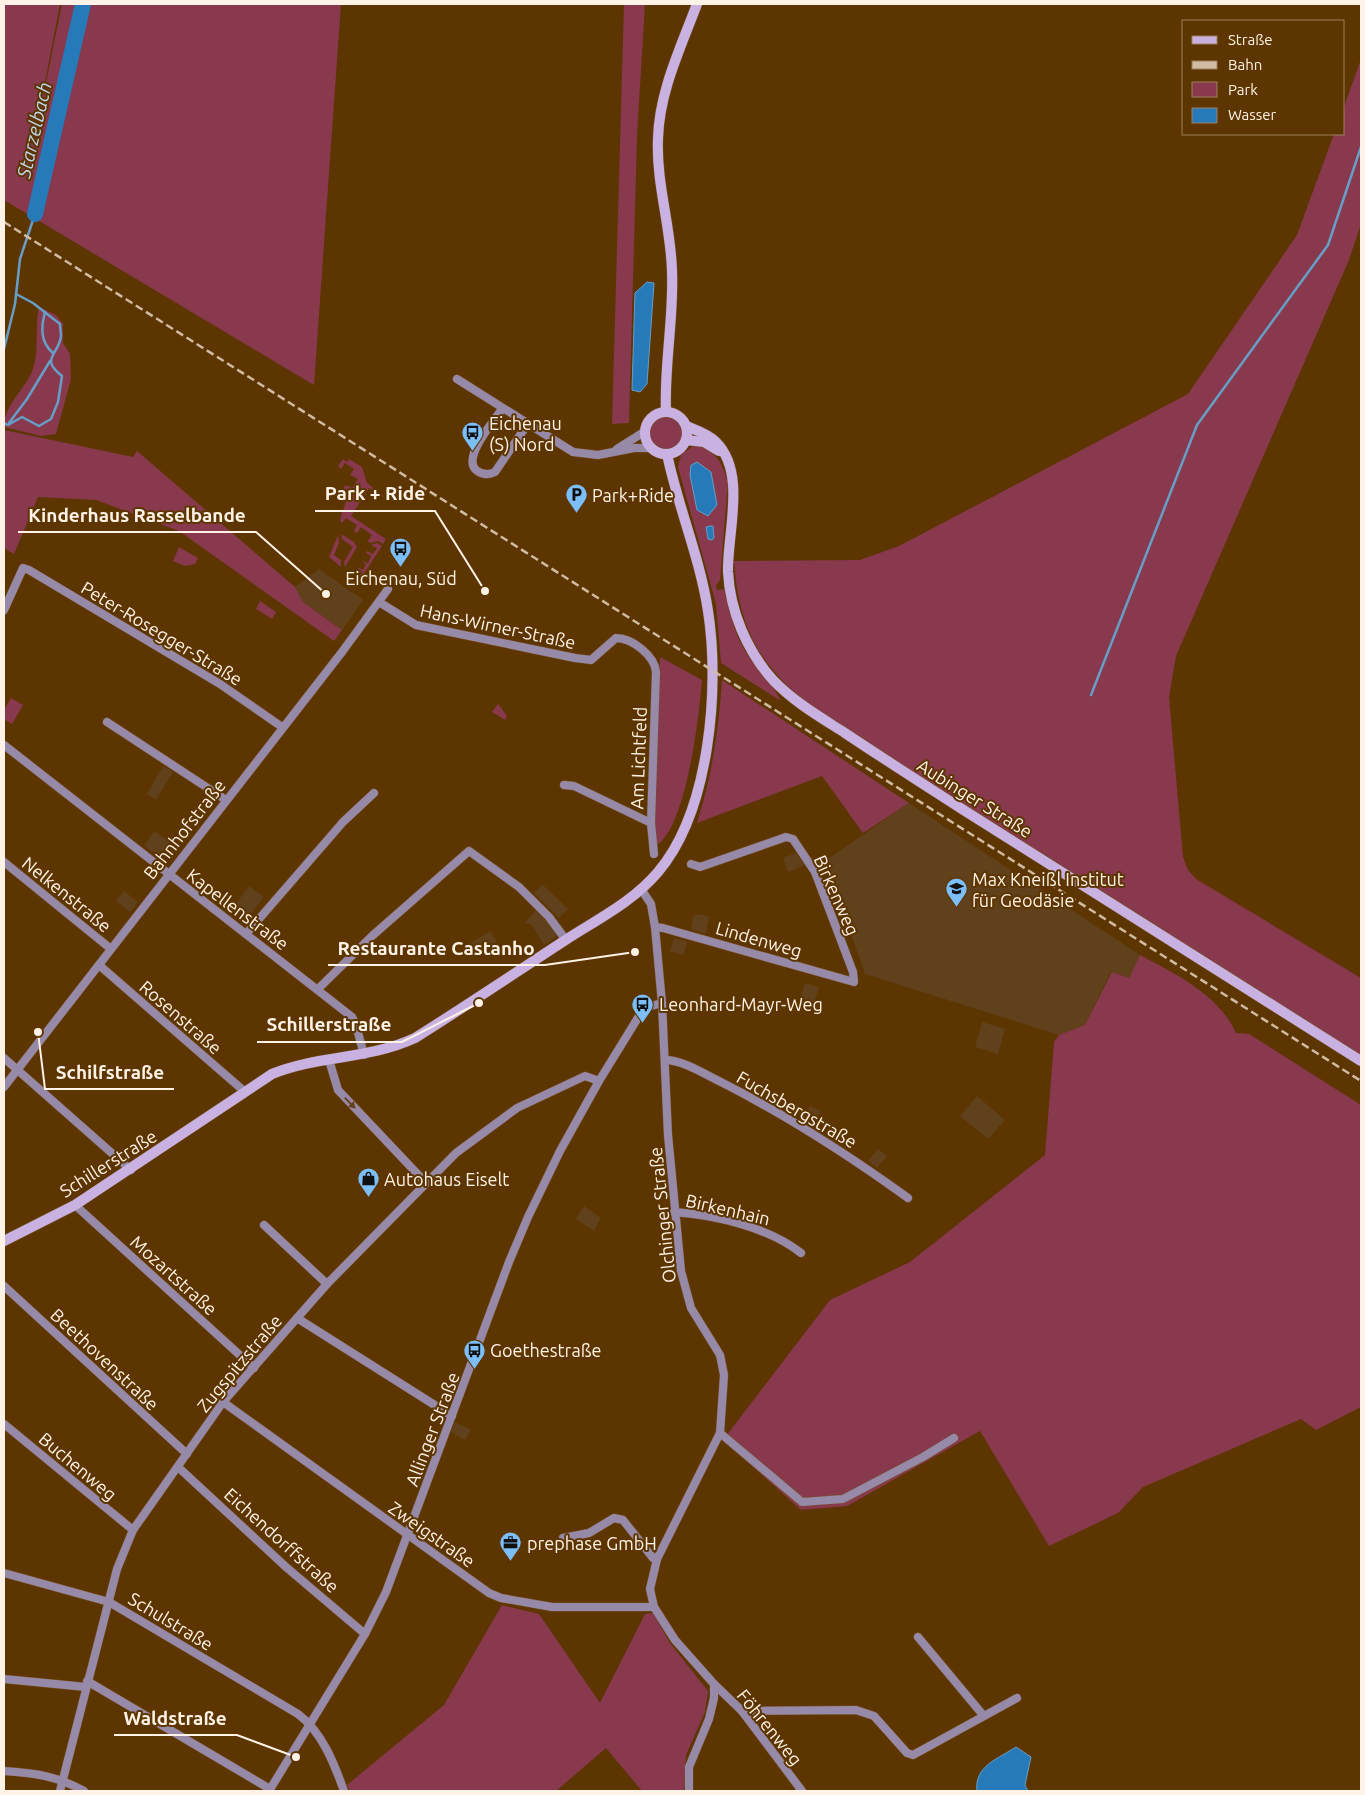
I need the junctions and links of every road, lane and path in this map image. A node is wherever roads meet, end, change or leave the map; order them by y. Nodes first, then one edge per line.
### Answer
1 (696, 4) edge
2 (457, 379) dead end
3 (502, 409) junction
4 (666, 412) junction
5 (527, 425) junction
6 (686, 426) junction
7 (644, 432) junction
8 (686, 440) junction
9 (651, 448) junction
10 (615, 450) junction
11 (667, 454) junction
12 (726, 459) junction
13 (388, 589) dead end
14 (379, 602) junction
15 (4, 610) edge
16 (655, 663) joint
17 (107, 722) dead end
18 (282, 727) junction
19 (4, 745) edge
20 (564, 785) dead end
21 (374, 792) dead end
22 (226, 800) junction
23 (651, 823) junction
24 (654, 854) dead end
25 (4, 862) edge
26 (692, 864) dead end
27 (168, 874) junction
28 (641, 889) junction
29 (655, 928) junction
30 (246, 934) junction
31 (566, 940) junction
32 (111, 948) junction
33 (99, 965) junction
34 (854, 982) joint
35 (318, 989) junction
36 (662, 1003) junction
37 (364, 1055) junction
38 (4, 1058) edge
39 (329, 1060) junction
40 (665, 1060) junction
41 (1361, 1062) edge
42 (17, 1070) junction
43 (599, 1081) junction
44 (4, 1086) edge
45 (244, 1091) junction
46 (130, 1170) junction
47 (425, 1182) junction
48 (908, 1198) dead end
49 (75, 1205) junction
50 (674, 1212) junction
51 (264, 1225) dead end
52 (4, 1240) edge
53 (800, 1253) dead end
54 (327, 1284) junction
55 (4, 1286) edge
56 (296, 1318) junction
57 (254, 1368) junction
58 (223, 1402) junction
59 (452, 1416) junction
60 (4, 1424) edge
61 (720, 1433) junction
62 (954, 1438) dead end
63 (187, 1454) junction
64 (178, 1467) junction
65 (133, 1530) junction
66 (407, 1535) junction
67 (563, 1538) dead end
68 (657, 1559) junction
69 (4, 1573) edge
70 (108, 1602) junction
71 (654, 1607) junction
72 (365, 1634) junction
73 (918, 1637) dead end
74 (4, 1679) edge
75 (87, 1684) junction
76 (714, 1684) junction
77 (1017, 1698) dead end
78 (742, 1711) junction
79 (983, 1715) junction
80 (312, 1724) junction
81 (4, 1771) edge
82 (62, 1779) junction
83 (269, 1790) edge
84 (60, 1791) edge
85 (84, 1791) edge
86 (344, 1791) edge
87 (688, 1791) edge
88 (802, 1791) edge

1 - 4 main road
2 - 3 street
3 - 5 street
3 - 5 street
4 - 6 main road
4 - 7 main road
5 - 10 street
6 - 8 main road
6 - 12 main road, Aubinger Straße
7 - 9 main road
7 - 10 street
8 - 11 main road
8 - 12 main road
9 - 10 street
9 - 11 main road
11 - 28 main road, Schillerstraße
12 - 41 main road, Aubinger Straße
13 - 14 street, Bahnhofstraße
14 - 16 street, Hans-Wirner-Straße
14 - 18 street, Bahnhofstraße
15 - 18 street, Peter-Rosegger-Straße
16 - 23 street, Am Lichtfeld
17 - 22 street
18 - 22 street, Bahnhofstraße
19 - 27 street, Kapellenstraße
20 - 23 street
21 - 30 street
22 - 27 street, Bahnhofstraße
23 - 24 street, Am Lichtfeld
25 - 32 street, Nelkenstraße
26 - 34 street, Birkenweg
27 - 30 street, Kapellenstraße
27 - 32 street, Bahnhofstraße
28 - 29 street, Olchinger Straße
28 - 31 main road, Schillerstraße
29 - 34 street, Lindenweg
29 - 36 street, Olchinger Straße
30 - 35 street, Kapellenstraße
31 - 35 street
31 - 37 main road, Schillerstraße
32 - 33 street, Bahnhofstraße
33 - 42 street, Bahnhofstraße
33 - 45 street, Rosenstraße
35 - 37 street, Kapellenstraße
36 - 40 street, Olchinger Straße
36 - 43 street, Allinger Straße
37 - 39 main road, Schillerstraße
38 - 42 street
39 - 45 main road, Schillerstraße
39 -> 47 street
40 - 48 street, Fuchsbergstraße
40 - 50 street, Olchinger Straße
42 - 44 street, Bahnhofstraße
42 - 46 street
43 - 47 street, Zugspitzstraße
43 - 59 street, Allinger Straße
45 - 46 main road, Schillerstraße
46 - 49 main road, Schillerstraße
47 - 54 street, Zugspitzstraße
49 - 52 main road, Schillerstraße
49 - 57 street, Mozartstraße
50 - 53 street, Birkenhain
50 - 61 street, Olchinger Straße
51 - 54 street
54 - 56 street, Zugspitzstraße
55 - 63 street, Beethovenstraße
56 - 57 street, Zugspitzstraße
56 - 59 street
57 - 58 street, Zugspitzstraße
58 - 63 street, Zugspitzstraße
58 - 66 street, Zweigstraße
59 - 66 street, Allinger Straße
60 - 65 street, Buchenweg
61 - 62 street
61 - 68 street, Olchinger Straße
63 - 64 street, Zugspitzstraße
64 - 65 street, Zugspitzstraße
64 - 72 street, Eichendorffstraße
65 - 70 street, Zugspitzstraße
66 - 71 street, Zweigstraße
66 - 72 street, Allinger Straße
67 - 68 street
68 - 71 street, Olchinger Straße
69 - 70 street, Schulstraße
70 - 75 street, Zugspitzstraße
70 - 80 street, Schulstraße
71 - 76 street, Olchinger Straße
72 - 80 street, Allinger Straße
73 - 79 street
74 - 75 street
75 - 82 street, Zugspitzstraße
75 - 83 street
76 - 78 street, Föhrenweg
76 - 87 street
77 - 79 street
78 - 79 street
78 - 88 street, Föhrenweg
80 - 83 street, Allinger Straße
80 - 86 street
81 - 82 street
82 - 84 street, Zugspitzstraße
82 - 85 street

